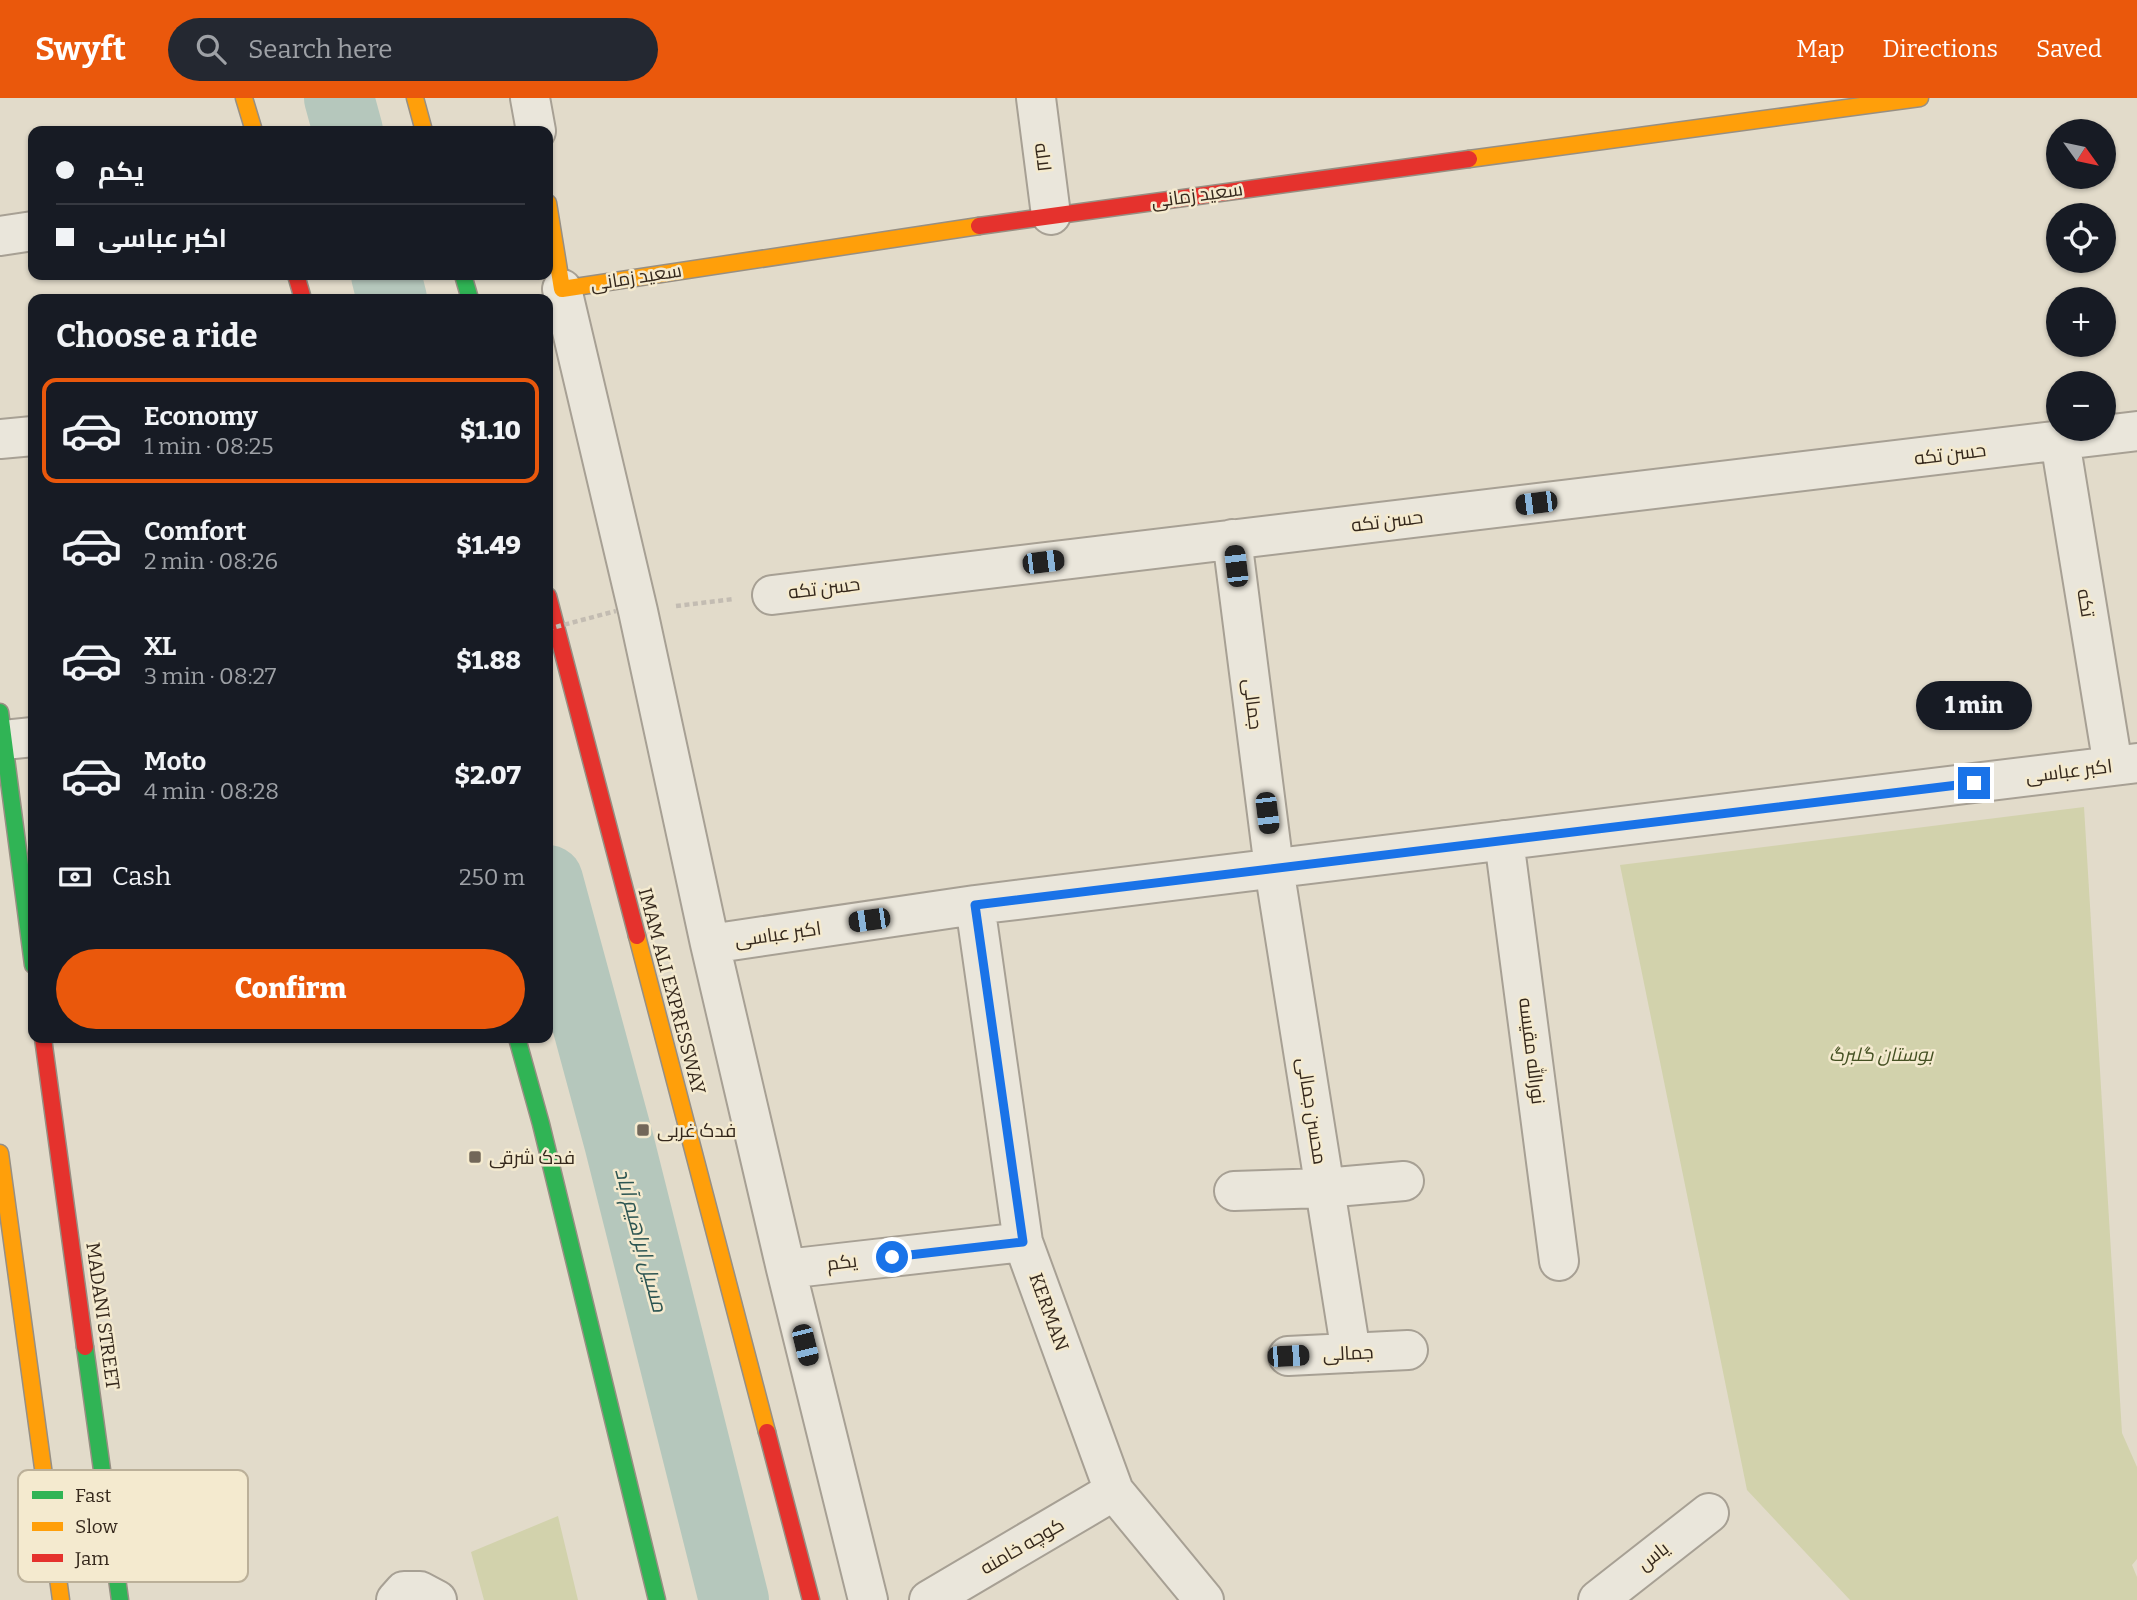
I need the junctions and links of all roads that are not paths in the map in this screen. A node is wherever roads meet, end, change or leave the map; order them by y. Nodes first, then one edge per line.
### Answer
1 (244, 98) edge
2 (415, 98) edge
3 (530, 98) edge
4 (1036, 98) edge
5 (1920, 98) edge
6 (1852, 102) edge
7 (252, 126) edge
8 (423, 126) edge
9 (535, 126) edge
10 (1051, 215) junction
11 (28, 233) edge
12 (553, 234) edge
13 (0, 236) edge
14 (562, 289) junction
15 (2137, 431) edge
16 (2116, 434) edge
17 (28, 436) edge
18 (0, 439) edge
19 (2060, 441) joint
20 (1232, 539) junction
21 (772, 594) road end
22 (553, 615) edge
23 (12, 730) edge
24 (2125, 764) edge
25 (1504, 840) junction
26 (19, 855) junction
27 (0, 857) edge
28 (1274, 868) junction
29 (975, 905) junction
30 (28, 936) edge
31 (710, 944) junction
32 (44, 1043) edge
33 (518, 1043) edge
34 (0, 1153) edge
35 (1404, 1181) dead end
36 (1324, 1188) junction
37 (1234, 1191) dead end
38 (1023, 1242) junction
39 (1559, 1261) dead end
40 (786, 1269) junction
41 (1408, 1350) dead end
42 (1351, 1353) junction
43 (1288, 1356) dead end
44 (43, 1470) edge
45 (102, 1470) edge
46 (1114, 1491) junction
47 (1709, 1513) dead end
48 (59, 1582) edge
49 (118, 1582) edge
50 (61, 1600) edge
51 (120, 1600) edge
52 (657, 1600) edge
53 (811, 1600) edge
54 (868, 1600) edge
55 (929, 1600) edge
56 (1204, 1600) edge
57 (1598, 1600) edge

1 - 7 main road
2 - 8 main road
3 - 9 street
4 - 10 street, لاله
5 - 6 main road, سعید زمانی
6 - 10 main road, سعید زمانی
10 - 14 main road, سعید زمانی
11 - 13 street
12 - 14 main road
14 - 31 street
15 - 16 street, حسن تکه
17 - 18 street
19 - 20 street, حسن تکه
19 - 24 street, تکه
20 - 21 street, حسن تکه
20 - 28 street, جمالی
22 - 53 main road, IMAM ALI EXPRESSWAY
23 - 26 main road
24 - 25 street, اکبر عباسی
25 - 28 street, اکبر عباسی
25 - 39 street, نورالله مقیسه
26 - 27 main road
26 - 30 main road
28 - 29 street, اکبر عباسی
28 - 36 street, محسن جمالی
29 - 31 street, اکبر عباسی
29 - 38 street, KERMAN
31 - 40 street
32 - 45 main road, MADANI STREET
33 - 52 main road
34 - 44 main road
35 - 36 street
36 - 37 street
36 - 42 street, محسن جمالی
38 - 40 street, یکم
38 - 46 street, KERMAN
40 - 54 street
41 - 42 street, جمالی
42 - 43 street, جمالی
46 - 55 street, کوچه خامنه
46 - 56 street, KERMAN
47 - 57 street, یاس
48 - 50 main road
49 - 51 main road, MADANI STREET

